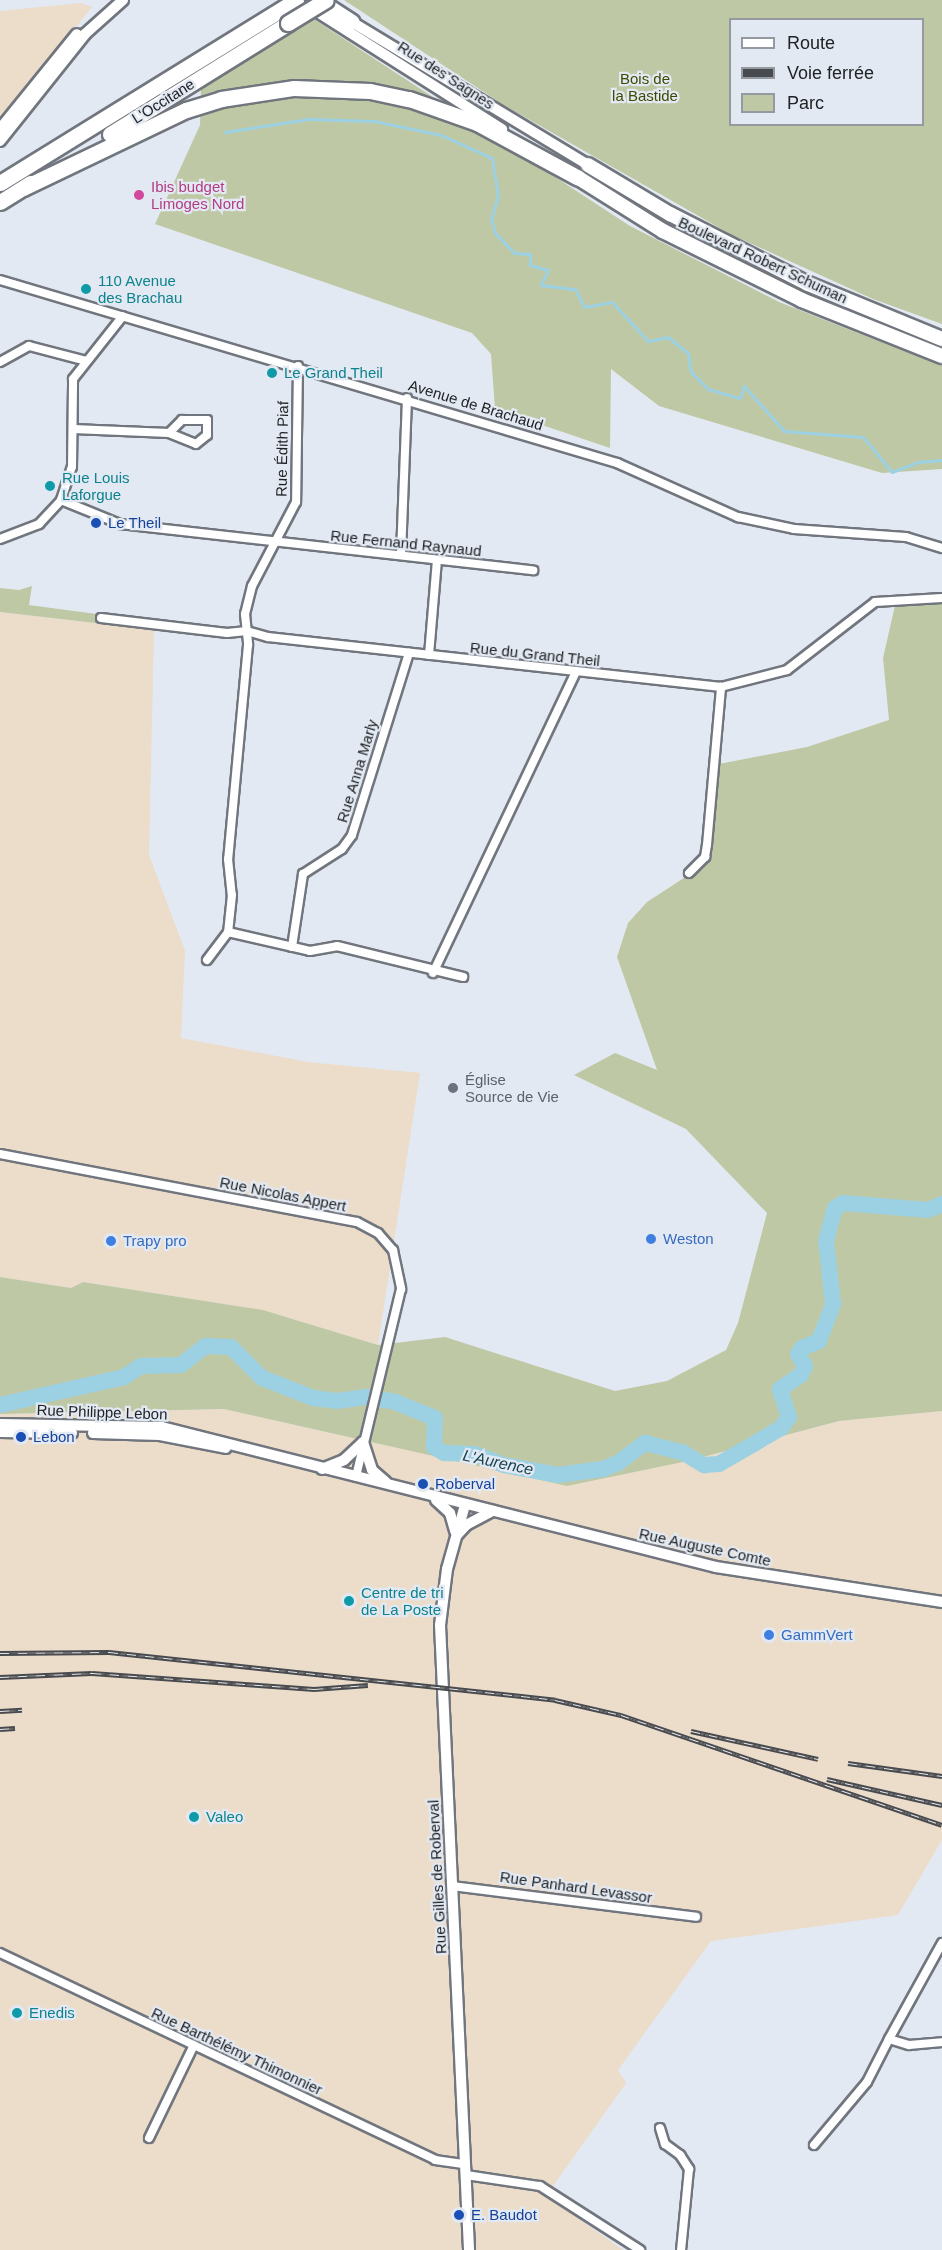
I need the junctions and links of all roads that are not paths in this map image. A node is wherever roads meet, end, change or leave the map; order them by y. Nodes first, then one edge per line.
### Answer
1 (111, 0) edge
2 (123, 0) edge
3 (296, 0) edge
4 (313, 0) edge
5 (318, 0) edge
6 (326, 0) edge
7 (277, 7) edge
8 (352, 22) junction
9 (0, 129) edge
10 (0, 141) edge
11 (588, 165) joint
12 (577, 177) junction
13 (0, 183) edge
14 (23, 188) junction
15 (0, 202) edge
16 (0, 280) edge
17 (123, 315) junction
18 (942, 339) edge
19 (942, 356) edge
20 (86, 361) junction
21 (0, 362) edge
22 (298, 366) junction
23 (407, 398) junction
24 (73, 429) junction
25 (169, 433) dead end
26 (61, 500) junction
27 (0, 539) edge
28 (276, 542) junction
29 (942, 548) edge
30 (401, 555) junction
31 (437, 561) junction
32 (533, 570) dead end
33 (942, 598) edge
34 (101, 618) dead end
35 (247, 631) junction
36 (409, 653) junction
37 (429, 655) junction
38 (576, 672) junction
39 (721, 687) junction
40 (689, 873) dead end
41 (228, 932) junction
42 (291, 947) junction
43 (207, 960) dead end
44 (433, 973) junction
45 (463, 977) dead end
46 (0, 1154) edge
47 (0, 1424) edge
48 (0, 1432) edge
49 (363, 1442) junction
50 (306, 1464) junction
51 (321, 1469) junction
52 (356, 1477) junction
53 (392, 1486) junction
54 (433, 1497) junction
55 (465, 1505) junction
56 (492, 1511) junction
57 (456, 1536) junction
58 (942, 1602) edge
59 (452, 1886) junction
60 (696, 1917) dead end
61 (942, 1943) edge
62 (0, 1953) edge
63 (889, 2039) junction
64 (942, 2042) edge
65 (194, 2045) junction
66 (660, 2128) dead end
67 (149, 2138) dead end
68 (814, 2145) dead end
69 (465, 2169) junction
70 (469, 2250) edge
71 (640, 2250) edge
72 (681, 2250) edge

1 - 9 street
2 - 10 street
3 - 7 highway, L'Occitane
3 - 12 street, Rue des Sagnes
4 - 8 street, Rue des Sagnes
5 - 8 highway
6 - 14 highway, L'Occitane, bridge
7 - 13 highway, L'Occitane
8 - 11 street, Rue des Sagnes
11 - 18 main road, Boulevard Robert Schuman
12 - 14 highway
12 - 19 main road, Boulevard Robert Schuman
14 - 15 highway, L'Occitane
16 - 17 street, Avenue de Brachaud
17 - 20 street
17 - 22 street, Avenue de Brachaud
20 - 21 street
20 - 24 street
22 - 23 street, Avenue de Brachaud
22 - 28 street, Rue Édith Piaf
23 - 29 street, Avenue de Brachaud
23 - 30 street
24 - 25 street
24 - 26 street
26 - 27 street
26 - 28 street, Rue Fernand Raynaud
28 - 30 street, Rue Fernand Raynaud
28 - 35 street, Rue Édith Piaf
30 - 31 street, Rue Fernand Raynaud
31 - 32 street, Rue Fernand Raynaud
31 - 37 street
33 - 39 street, Rue du Grand Theil
34 - 35 street, Rue du Grand Theil
35 - 36 street, Rue du Grand Theil
35 - 41 street
36 - 37 street, Rue du Grand Theil
36 - 42 street, Rue Anna Marly
37 - 38 street, Rue du Grand Theil
38 - 39 street, Rue du Grand Theil
38 - 44 street
39 - 40 street
41 - 42 street
41 - 43 street
42 - 44 street
44 - 45 street
46 - 49 street, Rue Nicolas Appert
47 - 50 street, Rue Philippe Lebon
48 - 50 street, Rue Philippe Lebon
49 - 51 street
49 - 52 street, Rue Nicolas Appert
49 - 53 street
50 - 51 street, Rue Philippe Lebon
51 - 52 street, Rue Philippe Lebon
52 - 53 street, Rue Philippe Lebon
53 - 54 street, Rue Philippe Lebon
54 - 55 street, Rue Philippe Lebon
54 - 57 street
55 - 56 street, Rue Auguste Comte
55 - 57 street, Rue Gilles de Roberval
56 - 57 street
56 - 58 street, Rue Auguste Comte
57 - 59 street, Rue Gilles de Roberval
59 - 60 street, Rue Panhard Levassor
59 - 69 street, Rue Gilles de Roberval
61 - 63 street
62 - 65 street, Rue Barthélémy Thimonnier
63 - 64 street
63 - 68 street
65 - 67 street
65 - 69 street, Rue Barthélémy Thimonnier
66 - 72 street
69 - 70 street, Rue Gilles de Roberval
69 - 71 street, Rue Barthélémy Thimonnier

